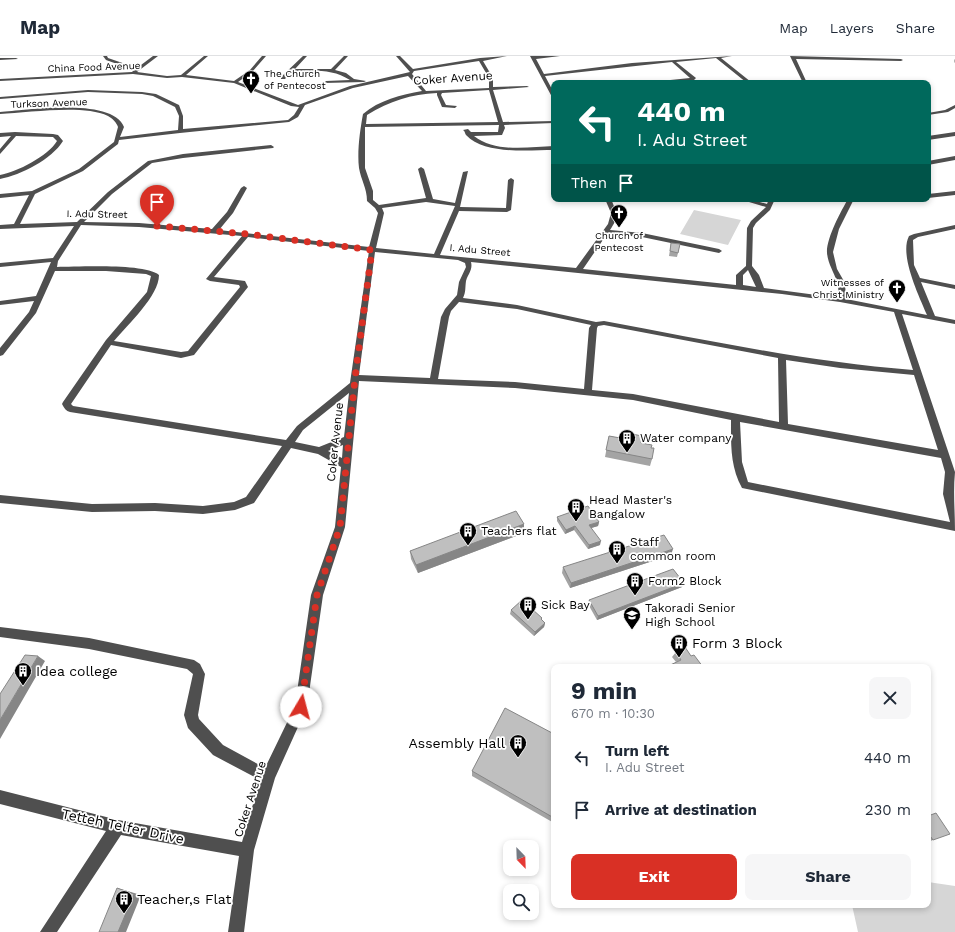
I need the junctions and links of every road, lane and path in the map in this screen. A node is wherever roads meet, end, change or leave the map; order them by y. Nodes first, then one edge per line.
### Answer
1 (105, 56) edge
2 (156, 56) edge
3 (206, 56) edge
4 (264, 56) edge
5 (305, 56) edge
6 (346, 56) edge
7 (398, 56) edge
8 (505, 56) edge
9 (558, 56) edge
10 (657, 56) edge
11 (730, 56) edge
12 (1, 57) edge
13 (533, 57) edge
14 (717, 57) junction
15 (793, 57) edge
16 (844, 57) edge
17 (16, 59) dead end
18 (480, 59) junction
19 (901, 60) dead end
20 (673, 61) junction
21 (667, 62) junction
22 (291, 70) junction
23 (332, 70) junction
24 (135, 72) junction
25 (410, 72) junction
26 (94, 75) junction
27 (542, 75) junction
28 (182, 76) junction
29 (283, 78) dead end
30 (89, 79) dead end
31 (0, 80) edge
32 (356, 80) junction
33 (693, 80) edge
34 (746, 80) edge
35 (804, 80) edge
36 (235, 82) junction
37 (326, 82) dead end
38 (373, 82) junction
39 (85, 84) dead end
40 (527, 87) dead end
41 (492, 88) junction
42 (551, 88) edge
43 (440, 91) junction
44 (76, 92) junction
45 (425, 92) junction
46 (0, 98) edge
47 (73, 98) dead end
48 (71, 104) dead end
49 (303, 105) junction
50 (955, 106) edge
51 (455, 107) dead end
52 (68, 109) junction
53 (0, 114) edge
54 (931, 114) edge
55 (551, 122) edge
56 (502, 123) junction
57 (462, 125) junction
58 (363, 126) junction
59 (180, 131) junction
60 (15, 134) junction
61 (468, 134) junction
62 (955, 134) edge
63 (0, 135) edge
64 (931, 138) edge
65 (117, 139) junction
66 (271, 147) dead end
67 (551, 148) edge
68 (0, 152) edge
69 (955, 158) edge
70 (931, 162) edge
71 (421, 168) dead end
72 (466, 172) dead end
73 (0, 177) edge
74 (511, 180) dead end
75 (244, 188) dead end
76 (33, 193) junction
77 (955, 193) edge
78 (0, 196) edge
79 (931, 196) edge
80 (430, 201) junction
81 (610, 202) edge
82 (754, 202) edge
83 (771, 202) edge
84 (849, 202) edge
85 (769, 206) junction
86 (378, 207) junction
87 (457, 207) junction
88 (79, 223) junction
89 (16, 226) junction
90 (0, 227) edge
91 (955, 228) edge
92 (214, 231) junction
93 (605, 232) junction
94 (247, 234) junction
95 (372, 250) junction
96 (719, 251) dead end
97 (436, 256) junction
98 (458, 258) junction
99 (54, 264) junction
100 (0, 265) edge
101 (749, 266) junction
102 (579, 269) junction
103 (916, 279) junction
104 (955, 287) edge
105 (739, 288) junction
106 (761, 290) junction
107 (39, 298) junction
108 (458, 300) junction
109 (843, 301) junction
110 (0, 303) edge
111 (898, 312) junction
112 (932, 318) junction
113 (955, 322) edge
114 (596, 324) junction
115 (109, 342) junction
116 (3, 346) edge
117 (0, 353) edge
118 (782, 356) junction
119 (919, 373) junction
120 (355, 381) junction
121 (434, 382) junction
122 (588, 392) junction
123 (736, 418) junction
124 (784, 426) junction
125 (349, 439) junction
126 (288, 444) junction
127 (320, 451) junction
128 (945, 455) junction
129 (346, 465) junction
130 (953, 472) edge
131 (0, 499) edge
132 (955, 522) edge
133 (955, 527) edge
134 (0, 632) edge
135 (268, 777) junction
136 (0, 797) edge
137 (118, 827) junction
138 (247, 850) junction
139 (48, 932) edge
140 (236, 932) edge

1 - 24 street
2 - 24 street
3 - 28 street
4 - 36 street
5 - 22 street
6 - 23 street
7 - 25 street
8 - 18 street
9 - 13 street
10 - 21 street
11 - 14 street
12 - 17 street
13 - 27 street
14 - 20 street
14 - 34 street
15 - 16 street
15 - 35 street
16 - 19 street
18 - 25 street
18 - 41 street
20 - 21 street
20 - 33 street
21 - 27 street
22 - 23 street
22 - 29 street
23 - 32 street
24 - 26 street, China Food Avenue
24 - 28 street, China Food Avenue
25 - 38 street
25 - 45 street
26 - 30 street
26 - 31 street, China Food Avenue
27 - 42 street
28 - 36 street, China Food Avenue
32 - 37 street
32 - 38 street
36 - 49 street, China Food Avenue
38 - 49 street
39 - 44 street
40 - 41 street, Coker Avenue
41 - 43 street, Coker Avenue
41 - 56 street
43 - 45 street, Coker Avenue
43 - 51 street
44 - 46 street
44 - 47 street
44 - 59 street
45 - 58 street, Coker Avenue
48 - 52 street
49 - 59 street
50 - 54 street
52 - 53 street, Turkson Avenue
52 - 65 street, Turkson Avenue
55 - 56 street
56 - 57 street
56 - 61 street
57 - 58 street
57 - 61 street
58 - 86 street, Coker Avenue
59 - 65 street
60 - 63 street
60 - 68 street
60 - 73 street
61 - 67 street
62 - 64 street
65 - 76 street
66 - 88 street
69 - 70 street
71 - 80 street
72 - 87 street
74 - 87 street
75 - 92 street
76 - 78 street
76 - 89 street
77 - 79 street
80 - 86 street
80 - 87 street
81 - 93 street
82 - 85 street
83 - 85 street
84 - 109 street
85 - 101 street
86 - 95 street, Coker Avenue
87 - 97 street
88 - 89 street, I. Adu Street
88 - 92 street, I. Adu Street
88 - 99 street
89 - 90 street, I. Adu Street
91 - 103 street
92 - 94 street, I. Adu Street
93 - 96 street
93 - 102 street
94 - 95 street, I. Adu Street
94 - 115 street
95 - 97 street, I. Adu Street
95 - 120 street, Coker Avenue
97 - 98 street, I. Adu Street
98 - 102 street, I. Adu Street
98 - 108 street
99 - 100 street
99 - 107 street
99 - 115 street
101 - 105 street
101 - 106 street
102 - 105 street, I. Adu Street
103 - 104 street
103 - 112 street
105 - 106 street, I. Adu Street
106 - 109 street, I. Adu Street
107 - 110 street
107 - 116 street
108 - 114 street
108 - 121 street
109 - 111 street, I. Adu Street
111 - 112 street, I. Adu Street
111 - 119 street
112 - 113 street, I. Adu Street
114 - 118 street
114 - 122 street
115 - 126 street
116 - 117 street
118 - 119 street
118 - 124 street
119 - 128 street
120 - 121 street
120 - 125 street, Coker Avenue
120 - 126 street
121 - 122 street
122 - 123 street
123 - 124 street
123 - 133 street
124 - 128 street
125 - 127 street
125 - 129 street, Coker Avenue
126 - 127 street
126 - 131 street
127 - 129 street
128 - 130 street
129 - 135 street, Coker Avenue
130 - 132 street
134 - 135 street
135 - 138 street, Coker Avenue
136 - 137 street, Tetteh Telfer Drive
137 - 138 street, Tetteh Telfer Drive
137 - 139 street
138 - 140 street, Coker Avenue

